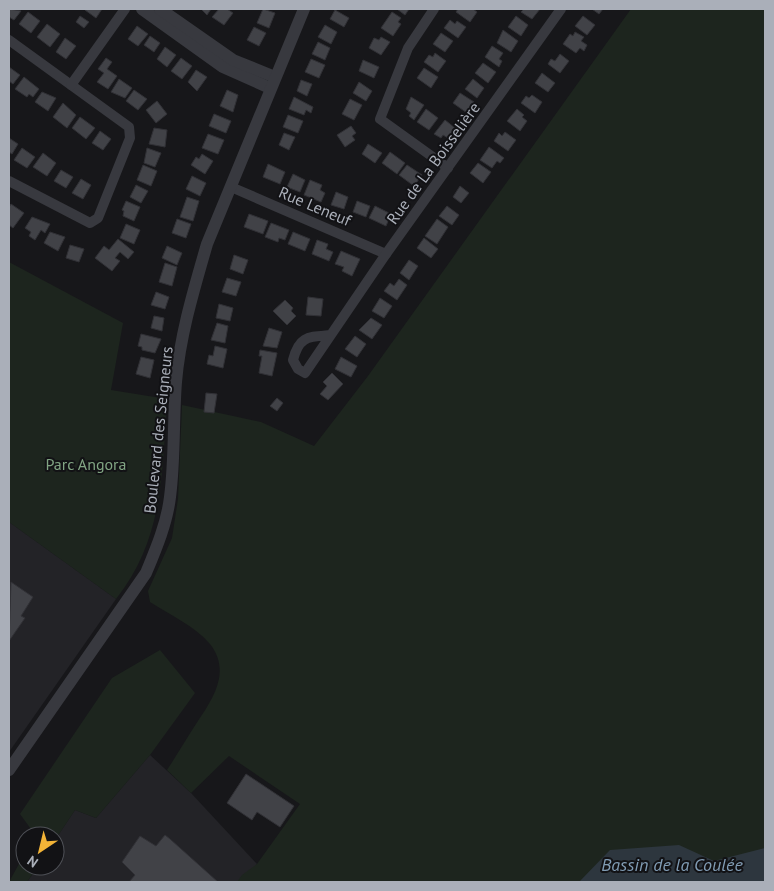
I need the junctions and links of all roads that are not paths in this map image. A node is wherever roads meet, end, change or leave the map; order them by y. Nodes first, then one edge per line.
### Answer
1 (125, 9) edge
2 (142, 9) edge
3 (160, 9) edge
4 (304, 9) edge
5 (434, 9) edge
6 (562, 9) edge
7 (9, 40) edge
8 (272, 82) junction
9 (72, 85) junction
10 (448, 168) junction
11 (9, 181) edge
12 (231, 186) junction
13 (386, 254) junction
14 (330, 335) dead end
15 (9, 770) edge

1 - 9 street
2 - 8 street
3 - 8 street
4 - 8 street, Boulevard des Seigneurs
5 - 10 street
6 - 10 street, Rue de La Boisselière
7 - 9 street
8 - 12 street, Boulevard des Seigneurs
9 - 11 street
10 - 13 street, Rue de La Boisselière
12 - 13 street, Rue Leneuf
12 - 15 street, Boulevard des Seigneurs
13 - 14 street, Rue de La Boisselière

